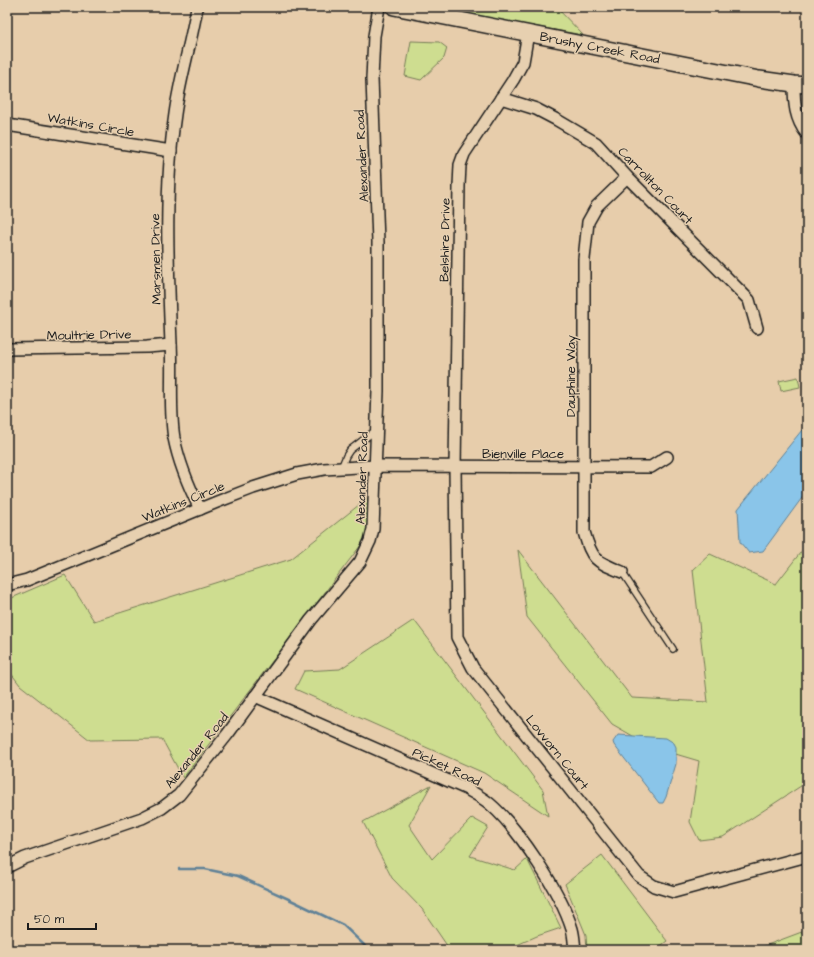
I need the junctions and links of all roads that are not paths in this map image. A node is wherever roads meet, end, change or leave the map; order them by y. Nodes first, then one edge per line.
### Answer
1 (197, 7) edge
2 (379, 7) edge
3 (394, 7) edge
4 (528, 33) junction
5 (800, 85) edge
6 (502, 98) junction
7 (7, 125) edge
8 (807, 134) edge
9 (171, 151) junction
10 (626, 177) junction
11 (757, 328) dead end
12 (171, 345) junction
13 (7, 349) edge
14 (377, 430) junction
15 (667, 456) dead end
16 (376, 466) junction
17 (455, 467) junction
18 (584, 467) junction
19 (341, 468) junction
20 (200, 509) junction
21 (622, 572) joint
22 (7, 585) edge
23 (673, 649) dead end
24 (255, 696) junction
25 (807, 856) edge
26 (7, 867) edge
27 (576, 950) edge

1 - 9 street, Marsmen Drive
2 - 14 street, Alexander Road
3 - 4 main road, Brushy Creek Road
4 - 5 main road, Brushy Creek Road
4 - 6 street, Belshire Drive
5 - 8 street
6 - 10 street, Carrollton Court
6 - 17 street, Belshire Drive
7 - 9 street, Watkins Circle
9 - 12 street, Marsmen Drive
10 - 11 street, Carrollton Court
10 - 18 street, Dauphine Way
12 - 13 street, Moultrie Drive
12 - 20 street, Marsmen Drive
14 - 16 street, Alexander Road
14 - 19 lane
15 - 18 street, Bienville Place
16 - 17 street, Bienville Place
16 - 19 street, Watkins Circle
16 - 24 street, Alexander Road
17 - 18 street, Bienville Place
17 - 25 street, Lovvorn Court
18 - 21 street, Dauphine Way
19 - 20 street, Watkins Circle
20 - 22 street, Watkins Circle
21 - 23 lane
24 - 26 street, Alexander Road
24 - 27 street, Picket Road

